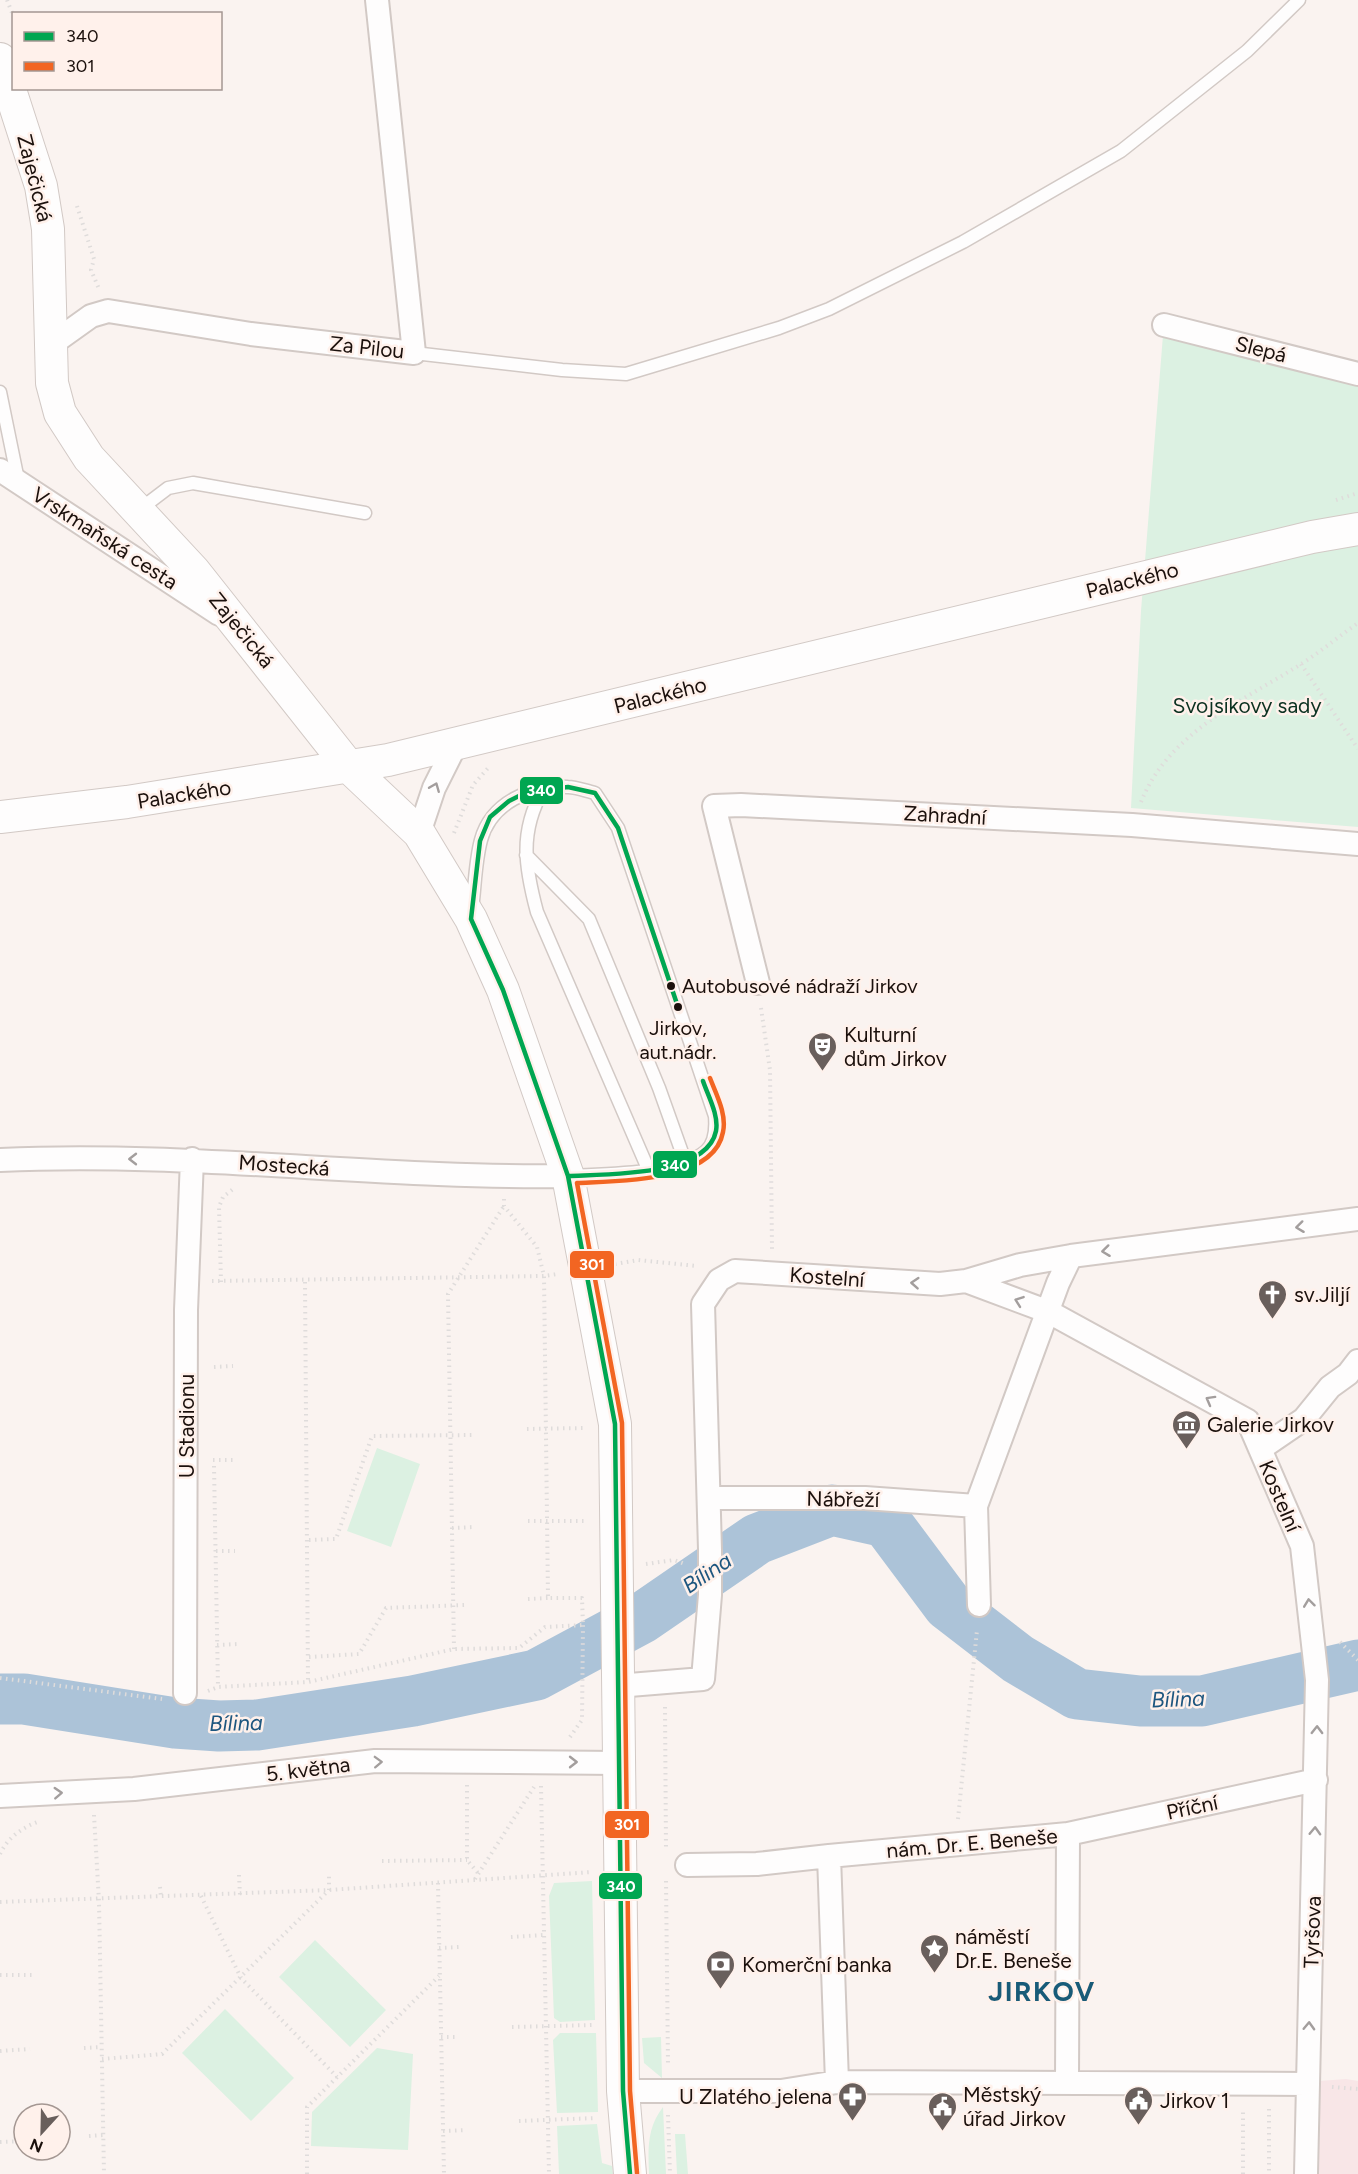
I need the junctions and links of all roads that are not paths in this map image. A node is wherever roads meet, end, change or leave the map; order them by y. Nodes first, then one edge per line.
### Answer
1 (377, 0) edge
2 (1299, 0) edge
3 (0, 59) edge
4 (1164, 325) dead end
5 (49, 346) junction
6 (414, 353) junction
7 (1358, 374) edge
8 (0, 392) edge
9 (9, 475) edge
10 (138, 511) junction
11 (365, 513) dead end
12 (1358, 518) edge
13 (1358, 529) edge
14 (1312, 537) junction
15 (240, 628) junction
16 (456, 744) junction
17 (350, 768) junction
18 (543, 790) junction
19 (0, 817) edge
20 (423, 840) junction
21 (1358, 844) edge
22 (526, 855) junction
23 (471, 919) junction
24 (758, 983) road end
25 (192, 1159) junction
26 (0, 1160) edge
27 (685, 1161) junction
28 (649, 1171) junction
29 (568, 1176) junction
30 (1358, 1219) edge
31 (1071, 1256) junction
32 (966, 1281) junction
33 (1049, 1312) junction
34 (1358, 1361) edge
35 (1260, 1449) junction
36 (710, 1498) junction
37 (976, 1506) junction
38 (979, 1605) road end
39 (617, 1686) junction
40 (185, 1693) road end
41 (618, 1763) junction
42 (1316, 1779) junction
43 (0, 1796) edge
44 (1068, 1834) junction
45 (829, 1856) junction
46 (687, 1865) dead end
47 (837, 2082) junction
48 (1067, 2083) junction
49 (1307, 2084) junction
50 (623, 2091) junction
51 (630, 2174) edge
52 (1306, 2174) edge

1 - 6 street, Za Pilou
2 - 6 lane
3 - 5 street, Zaječická
4 - 7 street, Slepá
5 - 6 street, Za Pilou
5 - 10 street, Zaječická
8 - 9 lane
9 - 15 street, Vrskmaňská cesta
10 - 11 lane
10 - 15 street, Zaječická
12 - 14 street, Palackého
13 - 14 street, Palackého
14 - 16 street, Palackého
15 - 17 street, Zaječická
16 - 17 street, Palackého
20 -> 16 street
17 - 19 street, Palackého
17 - 20 street, Zaječická
18 - 22 lane
18 - 23 lane
18 - 27 lane
20 - 23 street, Zaječická
21 - 24 street, Zahradní
22 - 27 lane
22 - 28 lane
23 - 29 street, Zaječická
25 -> 26 street, Mostecká
25 - 29 street, Mostecká
25 - 40 street, U Stadionu
27 - 28 lane
28 - 29 lane
29 - 39 street, Zaječická
30 -> 31 street, Kostelní
31 - 32 street, Kostelní
31 - 33 street
33 -> 32 street, Kostelní
32 -> 36 street, Kostelní
35 -> 33 street, Kostelní
33 - 37 street
34 - 35 street
42 -> 35 street, Kostelní
36 - 37 street, Nábřeží
36 - 39 street
37 - 38 street
39 - 41 street, Zaječická
43 -> 41 street, 5. května
41 - 50 street, Zaječická
42 - 44 street, Příční
49 -> 42 street, Tyršova
44 - 45 street, nám. Dr. E. Beneše
44 - 48 street, nám. Dr. E. Beneše
45 - 46 street, nám. Dr. E. Beneše
45 - 47 street
47 - 48 street
47 - 50 street
48 - 49 street
49 - 52 street, Tyršova
50 - 51 street, Zaječická

